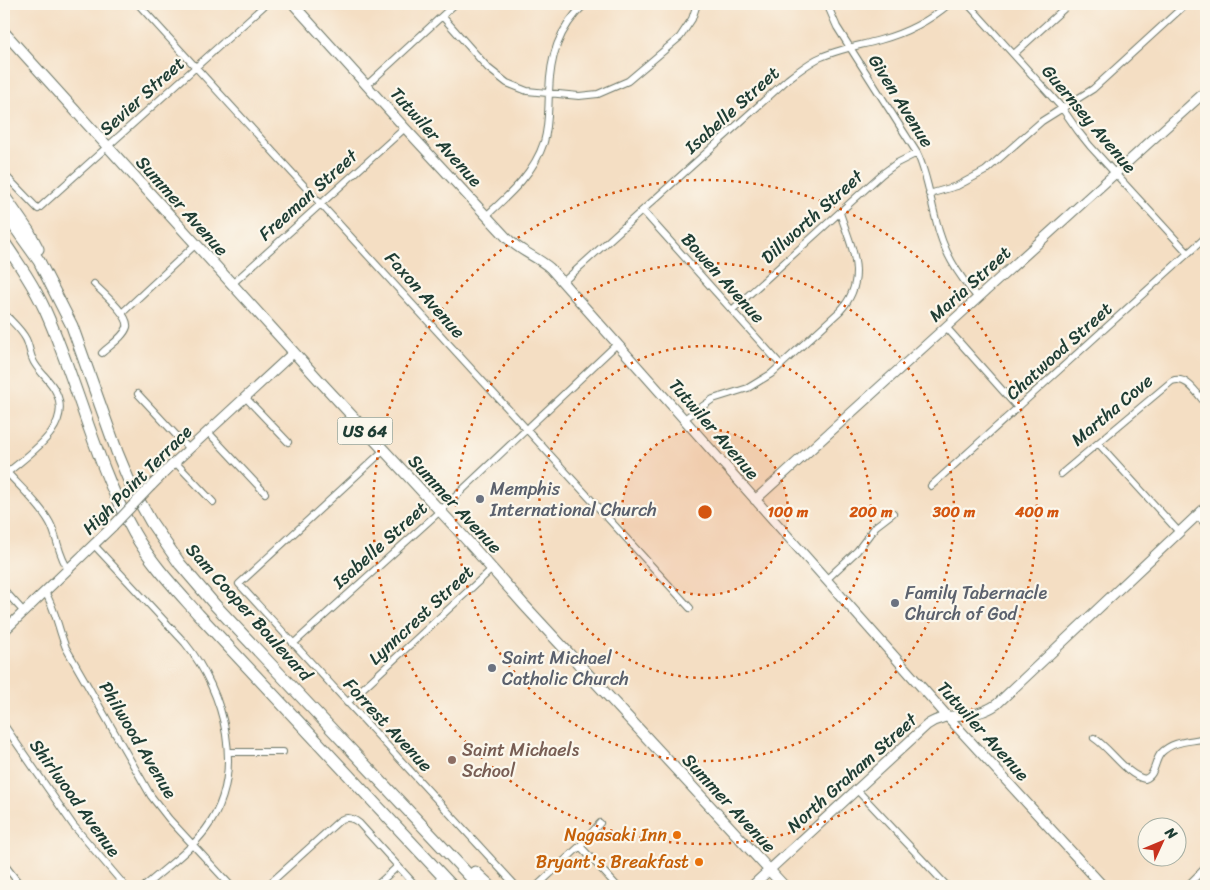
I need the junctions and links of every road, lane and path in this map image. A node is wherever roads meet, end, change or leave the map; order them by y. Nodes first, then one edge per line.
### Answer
1 (138, 4) edge
2 (266, 4) edge
3 (293, 4) edge
4 (585, 4) edge
5 (698, 4) edge
6 (827, 4) edge
7 (949, 4) edge
8 (968, 4) edge
9 (1069, 4) edge
10 (1186, 4) edge
11 (451, 5) edge
12 (442, 16) junction
13 (4, 32) edge
14 (850, 46) junction
15 (1014, 54) junction
16 (196, 68) junction
17 (367, 84) junction
18 (1206, 91) edge
19 (549, 94) junction
20 (1062, 108) junction
21 (405, 128) junction
22 (107, 147) junction
23 (917, 153) junction
24 (4, 174) edge
25 (1115, 174) junction
26 (930, 194) junction
27 (4, 196) edge
28 (321, 204) junction
29 (643, 210) junction
30 (4, 212) edge
31 (840, 213) junction
32 (486, 216) junction
33 (1206, 237) edge
34 (4, 242) edge
35 (195, 245) junction
36 (4, 252) edge
37 (1188, 253) junction
38 (563, 282) junction
39 (94, 284) dead end
40 (231, 285) junction
41 (978, 298) junction
42 (45, 310) junction
43 (732, 310) junction
44 (4, 313) edge
45 (122, 313) junction
46 (72, 326) junction
47 (946, 327) junction
48 (617, 344) junction
49 (102, 353) dead end
50 (294, 353) junction
51 (781, 365) junction
52 (138, 394) dead end
53 (245, 397) junction
54 (1206, 404) edge
55 (1018, 408) junction
56 (684, 420) junction
57 (528, 429) junction
58 (208, 432) junction
59 (288, 442) dead end
60 (1098, 442) junction
61 (189, 449) junction
62 (383, 451) junction
63 (175, 462) junction
64 (6, 471) edge
65 (1061, 474) dead end
66 (931, 486) dead end
67 (265, 493) dead end
68 (755, 500) junction
69 (213, 502) dead end
70 (1206, 507) edge
71 (440, 512) junction
72 (893, 513) dead end
73 (1198, 516) junction
74 (1206, 525) edge
75 (1179, 532) junction
76 (94, 545) junction
77 (493, 568) junction
78 (69, 570) junction
79 (826, 579) junction
80 (4, 590) edge
81 (45, 592) junction
82 (690, 608) dead end
83 (24, 612) junction
84 (4, 631) edge
85 (293, 644) junction
86 (347, 703) junction
87 (948, 717) junction
88 (4, 725) edge
89 (1094, 738) dead end
90 (1206, 738) edge
91 (346, 744) junction
92 (228, 752) junction
93 (283, 752) dead end
94 (857, 790) junction
95 (600, 823) dead end
96 (192, 844) junction
97 (580, 846) junction
98 (4, 864) edge
99 (398, 866) junction
100 (434, 867) junction
101 (1206, 867) edge
102 (770, 870) junction
103 (21, 886) edge
104 (125, 886) edge
105 (145, 886) edge
106 (231, 886) edge
107 (267, 886) edge
108 (376, 886) edge
109 (416, 886) edge
110 (446, 886) edge
111 (452, 886) edge
112 (479, 886) edge
113 (490, 886) edge
114 (516, 886) edge
115 (537, 886) edge
116 (617, 886) edge
117 (752, 886) edge
118 (784, 886) edge
119 (947, 886) edge
120 (1103, 886) edge
121 (1187, 886) edge

1 - 16 street, Faxon Avenue
2 - 16 street, Sevier Street
3 - 17 street, Tutwiler Avenue
4 - 19 street
5 - 19 street
6 - 14 street, Given Avenue
7 - 14 street, Isabelle Street
8 - 15 street, Guernsey Avenue
9 - 15 street
10 - 20 street
11 - 12 street
12 - 17 street
12 - 19 street
13 - 22 main road, Summer Avenue / US 64
14 - 23 street, Given Avenue
14 - 29 street, Isabelle Street
15 - 20 street, Guernsey Avenue
16 - 22 street, Sevier Street
16 - 28 street, Faxon Avenue
17 - 21 street, Tutwiler Avenue
18 - 25 street, Maria Street
19 - 32 street
20 - 25 street, Guernsey Avenue
20 - 26 street
21 - 28 street, Freeman Street
21 - 32 street, Tutwiler Avenue
22 - 24 street, Sevier Street
22 - 35 main road, Summer Avenue / US 64
23 - 26 street, Given Avenue
23 - 31 street, Dillworth Street
25 - 37 street, Guernsey Avenue
25 - 41 street, Maria Street
26 - 41 street, Given Avenue
27 - 46 highway
28 - 40 street, Freeman Street
28 - 57 street, Faxon Avenue
29 - 38 street, Isabelle Street
29 - 43 street, Bowen Avenue
30 - 46 highway, Sam Cooper Boulevard
31 - 43 street, Dillworth Street
31 - 51 street
32 - 38 street, Tutwiler Avenue
33 - 37 street, Chatwood Street
34 - 42 highway
35 - 40 main road, Summer Avenue / US 64
35 - 45 street
36 - 42 highway
37 - 55 street, Chatwood Street
38 - 48 street, Tutwiler Avenue
39 - 45 street
40 - 50 main road, Summer Avenue / US 64
41 - 47 street, Maria Street
42 - 100 highway
43 - 51 street, Bowen Avenue
44 - 64 street
45 - 49 street
46 - 91 highway, Sam Cooper Boulevard
47 - 55 street
47 - 68 street, Maria Street
48 - 56 street, Tutwiler Avenue
48 - 57 street, Isabelle Street
50 - 53 street, High Point Terrace
50 - 62 main road, Summer Avenue / US 64
51 - 56 street
52 - 61 street
53 - 58 street, High Point Terrace
53 - 59 street
54 - 60 street, Martha Cove
55 - 66 street, Chatwood Street
56 - 68 street, Tutwiler Avenue
57 - 71 street, Isabelle Street
57 - 82 street, Faxon Avenue
58 - 61 street, High Point Terrace
58 - 67 street
60 - 65 street, Martha Cove
60 - 75 street
61 - 63 street, High Point Terrace
62 - 71 main road, Summer Avenue / US 64
62 - 85 street, Forrest Avenue
63 - 69 street
63 - 76 street, High Point Terrace, bridge
64 - 78 street
68 - 79 street, Tutwiler Avenue
70 - 73 street, North Graham Street
71 - 77 main road, Summer Avenue / US 64
71 - 85 street, Isabelle Street
72 - 79 street
73 - 74 street
73 - 75 street, North Graham Street
75 - 87 street, North Graham Street
76 - 78 street, High Point Terrace
76 - 92 street
77 - 86 street, Lynncrest Street
77 - 102 main road, Summer Avenue / US 64
78 - 81 street, High Point Terrace
79 - 87 street, Tutwiler Avenue
80 - 83 street
81 - 83 street, High Point Terrace
81 - 96 street, Philwood Avenue
83 - 84 street, High Point Terrace
85 - 86 street, Forrest Avenue
86 - 114 street, Forrest Avenue
87 - 94 street, North Graham Street
87 - 120 street, Tutwiler Avenue
88 - 104 street, Shirlwood Avenue
89 - 90 street
91 - 112 highway, Sam Cooper Boulevard
91 - 113 highway
92 - 93 street
92 - 96 street
94 - 102 street, North Graham Street
94 - 119 street
95 - 97 street
96 - 105 street
96 - 106 street, Philwood Avenue
97 - 115 street
97 - 116 street
98 - 103 street
99 - 107 street
99 - 108 street
99 - 109 street
100 - 110 highway
100 - 111 highway
101 - 121 street
102 - 117 street, North Graham Street
102 - 118 main road, Summer Avenue / US 64

